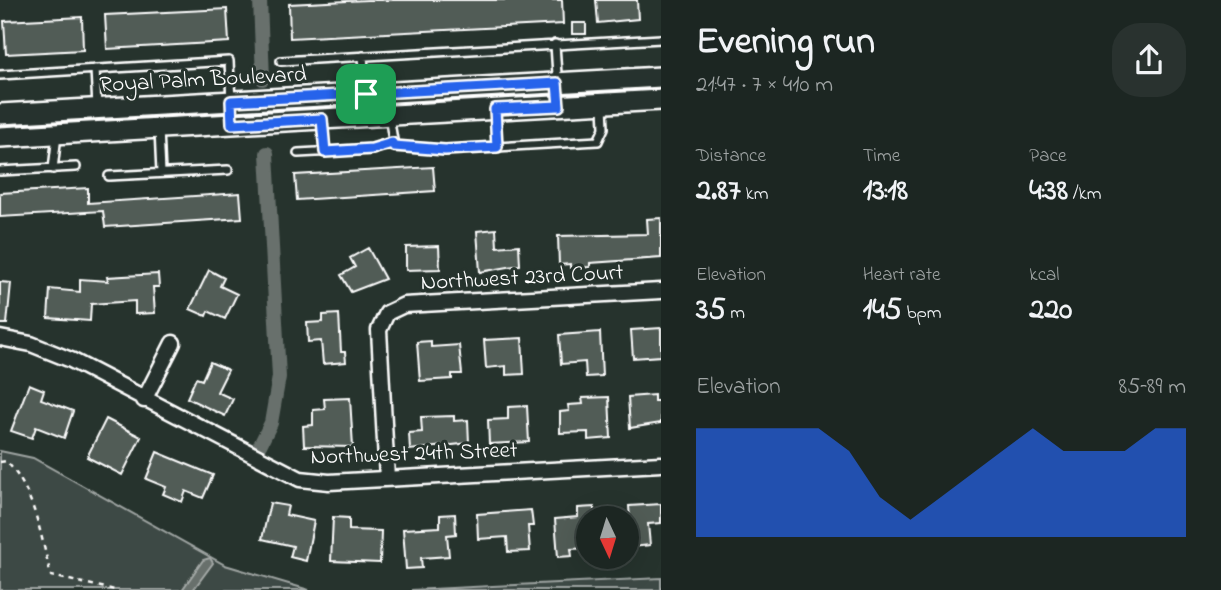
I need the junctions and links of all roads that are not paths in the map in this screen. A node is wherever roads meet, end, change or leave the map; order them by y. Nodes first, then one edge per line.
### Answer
1 (661, 39) edge
2 (555, 44) junction
3 (363, 56) junction
4 (281, 61) dead end
5 (95, 69) junction
6 (0, 75) edge
7 (661, 77) edge
8 (557, 83) junction
9 (366, 94) junction
10 (661, 100) edge
11 (231, 101) junction
12 (603, 103) junction
13 (559, 106) junction
14 (97, 108) junction
15 (495, 109) junction
16 (0, 114) edge
17 (389, 116) junction
18 (322, 119) junction
19 (232, 124) junction
20 (159, 128) junction
21 (57, 134) junction
22 (0, 137) edge
23 (392, 143) junction
24 (497, 147) junction
25 (325, 152) junction
26 (298, 153) dead end
27 (76, 167) dead end
28 (53, 169) junction
29 (228, 170) dead end
30 (0, 172) edge
31 (162, 173) junction
32 (109, 176) dead end
33 (661, 291) edge
34 (0, 338) edge
35 (173, 343) dead end
36 (144, 400) junction
37 (661, 464) edge
38 (387, 479) junction

1 - 2 lane
2 - 3 lane
2 - 8 lane
3 - 4 lane
3 - 9 lane
5 - 6 lane
5 - 11 lane
5 - 14 lane
7 - 8 main road, Royal Palm Boulevard
8 - 9 main road, Royal Palm Boulevard
8 - 13 lane
9 - 11 main road, Royal Palm Boulevard
10 - 12 main road, Royal Palm Boulevard
11 - 14 main road, Royal Palm Boulevard
11 - 19 lane
12 - 13 main road, Royal Palm Boulevard
12 - 24 lane
13 - 15 main road, Royal Palm Boulevard
14 - 16 main road, Royal Palm Boulevard
15 - 17 main road, Royal Palm Boulevard
15 - 24 lane
17 - 18 main road, Royal Palm Boulevard
17 - 23 lane
18 - 19 main road, Royal Palm Boulevard
18 - 25 lane
19 - 20 main road, Royal Palm Boulevard
20 - 21 main road, Royal Palm Boulevard
20 - 31 lane
21 - 22 main road, Royal Palm Boulevard
21 - 28 lane
23 - 24 lane
23 - 25 lane
25 - 26 lane
27 - 28 lane
28 - 30 lane
29 - 31 lane
31 - 32 lane
33 - 38 street, Northwest 23rd Court
34 - 36 street, Northwest 24th Street
35 - 36 street
36 - 38 street, Northwest 24th Street
37 - 38 street, Northwest 24th Street

